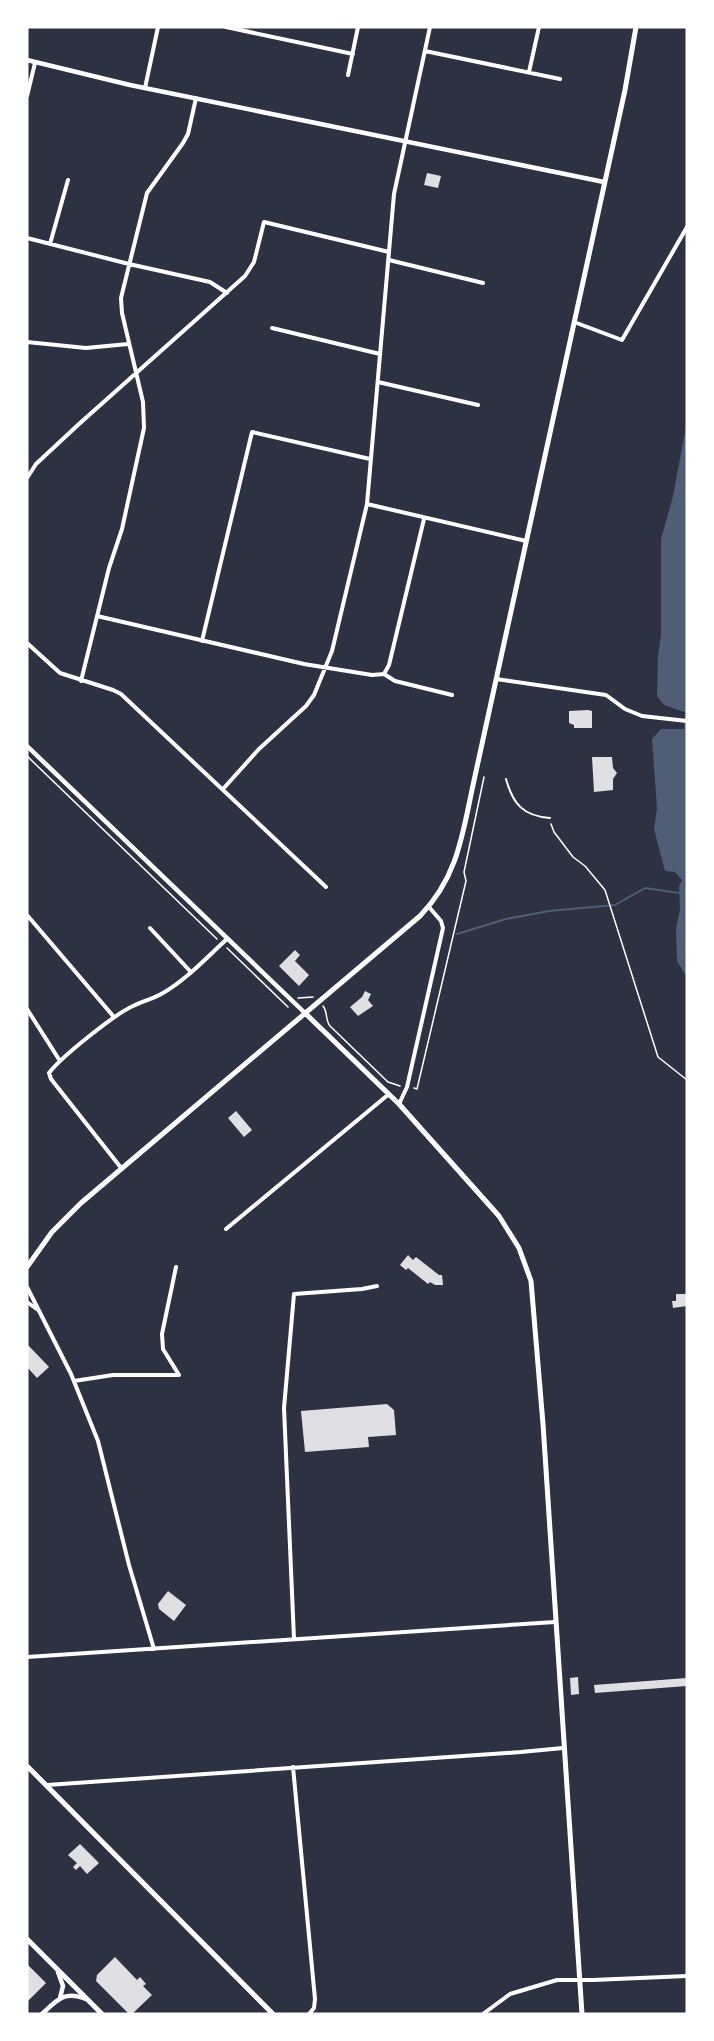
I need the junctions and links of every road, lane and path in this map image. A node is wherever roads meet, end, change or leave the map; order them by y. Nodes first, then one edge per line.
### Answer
1 (158, 27) edge
2 (226, 27) edge
3 (358, 27) edge
4 (430, 27) edge
5 (539, 27) edge
6 (636, 27) edge
7 (425, 51) junction
8 (353, 54) junction
9 (27, 60) edge
10 (35, 63) junction
11 (529, 72) junction
12 (348, 75) dead end
13 (560, 79) dead end
14 (145, 88) junction
15 (27, 96) edge
16 (196, 98) junction
17 (405, 141) junction
18 (68, 180) dead end
19 (604, 182) junction
20 (687, 227) edge
21 (27, 238) edge
22 (50, 244) junction
23 (389, 252) junction
24 (389, 260) junction
25 (129, 264) junction
26 (483, 283) dead end
27 (226, 293) junction
28 (573, 322) junction
29 (272, 328) dead end
30 (27, 342) edge
31 (128, 344) junction
32 (380, 354) junction
33 (135, 375) junction
34 (378, 382) junction
35 (478, 405) dead end
36 (370, 459) junction
37 (27, 478) edge
38 (367, 504) junction
39 (424, 519) junction
40 (526, 541) junction
41 (97, 616) junction
42 (202, 641) junction
43 (27, 643) edge
44 (327, 666) junction
45 (384, 674) junction
46 (496, 679) junction
47 (81, 681) junction
48 (452, 694) dead end
49 (687, 721) edge
50 (27, 746) edge
51 (27, 756) edge
52 (484, 777) dead end
53 (506, 779) dead end
54 (223, 789) junction
55 (550, 818) joint
56 (326, 887) dead end
57 (429, 907) junction
58 (27, 915) edge
59 (150, 928) dead end
60 (227, 939) junction
61 (222, 944) junction
62 (190, 971) junction
63 (293, 1002) junction
64 (319, 1002) junction
65 (27, 1009) edge
66 (306, 1014) junction
67 (114, 1017) junction
68 (60, 1061) junction
69 (687, 1080) edge
70 (407, 1087) junction
71 (389, 1095) junction
72 (399, 1104) junction
73 (122, 1169) junction
74 (226, 1229) dead end
75 (176, 1267) dead end
76 (27, 1268) edge
77 (377, 1286) dead end
78 (27, 1287) edge
79 (27, 1302) edge
80 (40, 1313) junction
81 (74, 1381) junction
82 (555, 1622) junction
83 (294, 1639) junction
84 (154, 1649) junction
85 (27, 1657) edge
86 (563, 1748) junction
87 (27, 1766) edge
88 (293, 1767) junction
89 (46, 1785) junction
90 (27, 1939) edge
91 (57, 1969) junction
92 (687, 1976) edge
93 (580, 1980) junction
94 (60, 1998) junction
95 (88, 2001) junction
96 (42, 2014) edge
97 (102, 2014) edge
98 (273, 2014) edge
99 (309, 2014) edge
100 (483, 2014) edge
101 (582, 2014) edge

1 - 14 street
2 - 8 street
3 - 8 street
4 - 7 street
5 - 11 street
6 - 19 main road
7 - 11 street
7 - 17 street
8 - 12 street
9 - 10 street
10 - 14 street
10 - 15 street
11 - 13 street
14 - 16 street
16 - 17 street
16 - 25 street
17 - 19 street
17 - 23 street
18 - 22 street
19 - 28 main road
20 - 28 street
21 - 22 street
22 - 25 street
23 - 24 street
23 - 27 street
24 - 26 street
24 - 32 street
25 - 27 street
25 - 31 street
27 - 33 street
28 - 40 main road
29 - 32 street
30 - 31 street
31 - 33 street
32 - 34 street
33 - 37 street
33 - 41 street
34 - 35 street
34 - 36 street
36 - 38 street
36 - 42 street
38 - 39 street
38 - 44 street
39 - 40 street
39 - 45 street
40 - 46 main road
41 - 42 street
41 - 47 street
42 - 44 street
43 - 47 street
44 - 45 street
44 - 54 street
45 - 48 street
46 - 49 street
46 - 57 main road
47 - 54 street
50 - 60 street
51 - 61 path
52 - 70 path
53 - 55 lane
54 - 56 street
55 - 69 path
57 - 64 main road
57 - 70 street
58 - 67 street
59 - 62 street
60 - 61 street
60 - 63 street
61 - 62 street
61 - 63 path
62 - 67 street
63 - 64 path
63 - 66 street
64 - 66 main road
64 - 70 path
65 - 68 street
66 - 71 main road
66 - 73 main road
67 - 68 street
68 - 73 street
70 - 72 street
71 - 72 main road
71 - 74 street
72 - 82 main road
73 - 76 main road
75 - 81 street
77 - 83 street
78 - 80 street
79 - 80 street
80 - 81 street
81 - 84 street
82 - 83 street
82 - 86 main road
83 - 84 street
84 - 85 street
86 - 88 street
86 - 93 main road
87 - 89 main road
88 - 89 street
88 - 99 street
89 - 98 main road
90 - 91 main road
91 - 94 street
91 - 95 main road
92 - 93 street
93 - 100 street
93 - 101 main road
94 - 95 street
94 - 96 street
95 - 97 main road

